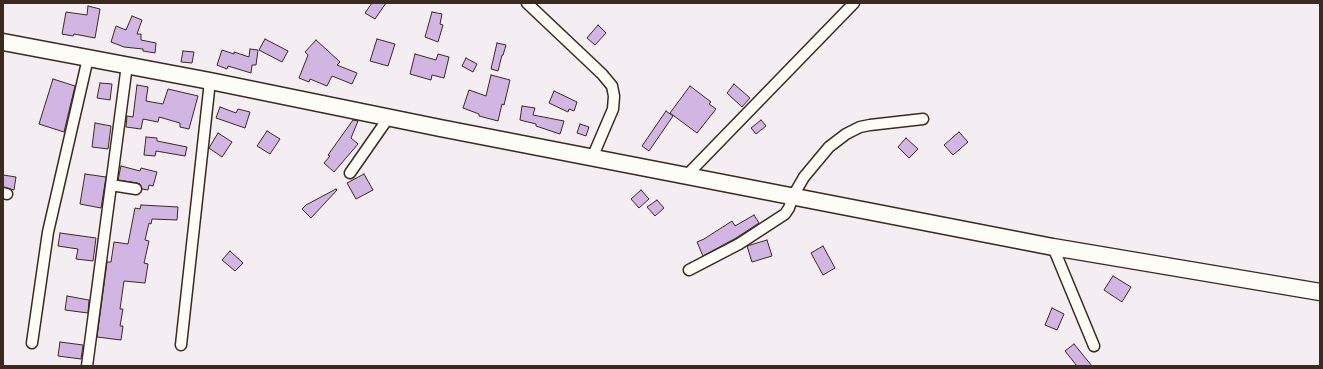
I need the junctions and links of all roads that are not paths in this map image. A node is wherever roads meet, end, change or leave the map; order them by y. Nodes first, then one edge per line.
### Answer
1 (527, 3) edge
2 (854, 3) edge
3 (3, 42) edge
4 (88, 58) junction
5 (127, 65) junction
6 (210, 81) junction
7 (389, 117) junction
8 (923, 119) dead end
9 (592, 158) junction
10 (350, 173) dead end
11 (686, 176) junction
12 (111, 185) junction
13 (136, 189) dead end
14 (793, 196) junction
15 (1053, 247) junction
16 (689, 270) dead end
17 (1320, 292) edge
18 (32, 343) dead end
19 (181, 345) dead end
20 (1094, 346) dead end
21 (87, 366) edge

1 - 9 street
2 - 11 street
3 - 4 highway
4 - 5 highway
4 - 18 street
5 - 6 highway
5 - 12 street
6 - 7 highway
6 - 19 street
7 - 9 highway
7 - 10 street
8 - 14 street
9 - 11 highway
11 - 14 highway
12 - 13 street
12 - 21 street
14 - 15 highway
14 - 16 street
15 - 17 highway
15 - 20 street

